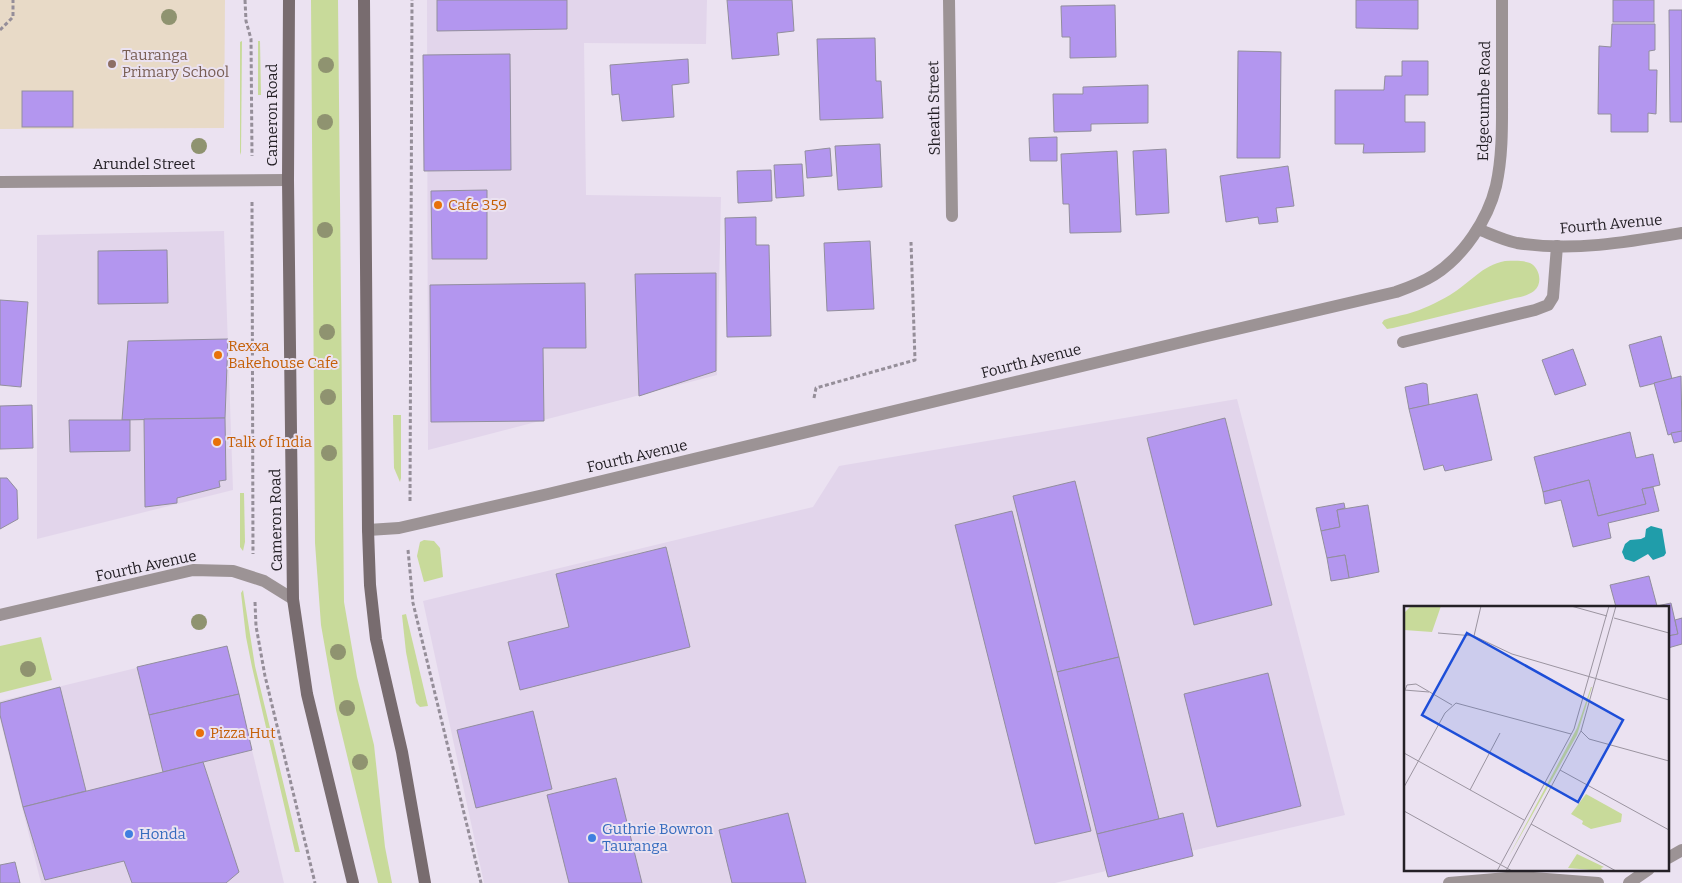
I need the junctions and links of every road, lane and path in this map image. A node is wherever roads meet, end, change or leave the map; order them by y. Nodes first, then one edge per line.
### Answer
1 (13, 0) edge
2 (246, 0) edge
3 (289, 0) edge
4 (364, 0) edge
5 (412, 0) edge
6 (949, 0) edge
7 (1502, 0) edge
8 (0, 30) edge
9 (252, 180) junction
10 (288, 180) junction
11 (0, 182) edge
12 (952, 216) dead end
13 (1478, 229) junction
14 (1682, 233) edge
15 (911, 242) dead end
16 (1558, 246) junction
17 (1403, 342) dead end
18 (814, 398) dead end
19 (410, 494) dead end
20 (368, 530) junction
21 (408, 547) dead end
22 (253, 577) junction
23 (294, 599) junction
24 (0, 615) edge
25 (1682, 850) edge
26 (1670, 857) edge
27 (1648, 870) edge
28 (315, 883) edge
29 (353, 883) edge
30 (425, 883) edge
31 (481, 883) edge
32 (1449, 883) edge
33 (1598, 883) edge
34 (1629, 883) edge

1 - 8 path
2 - 9 path
3 - 10 main road, Cameron Road
4 - 20 main road
5 - 19 path
6 - 12 street, Sheath Street
7 - 13 street, Edgecumbe Road
9 - 10 street, Arundel Street
9 - 11 street, Arundel Street
9 - 22 path
10 - 23 main road, Cameron Road
13 - 16 street, Fourth Avenue
13 - 20 street, Fourth Avenue
14 - 16 street, Fourth Avenue
15 - 18 path
16 - 17 street
20 - 30 main road
21 - 31 path
22 - 23 street, Fourth Avenue
22 - 24 street, Fourth Avenue
22 - 28 path
23 - 29 main road, Cameron Road
25 - 26 street
27 - 34 street
32 - 33 street

